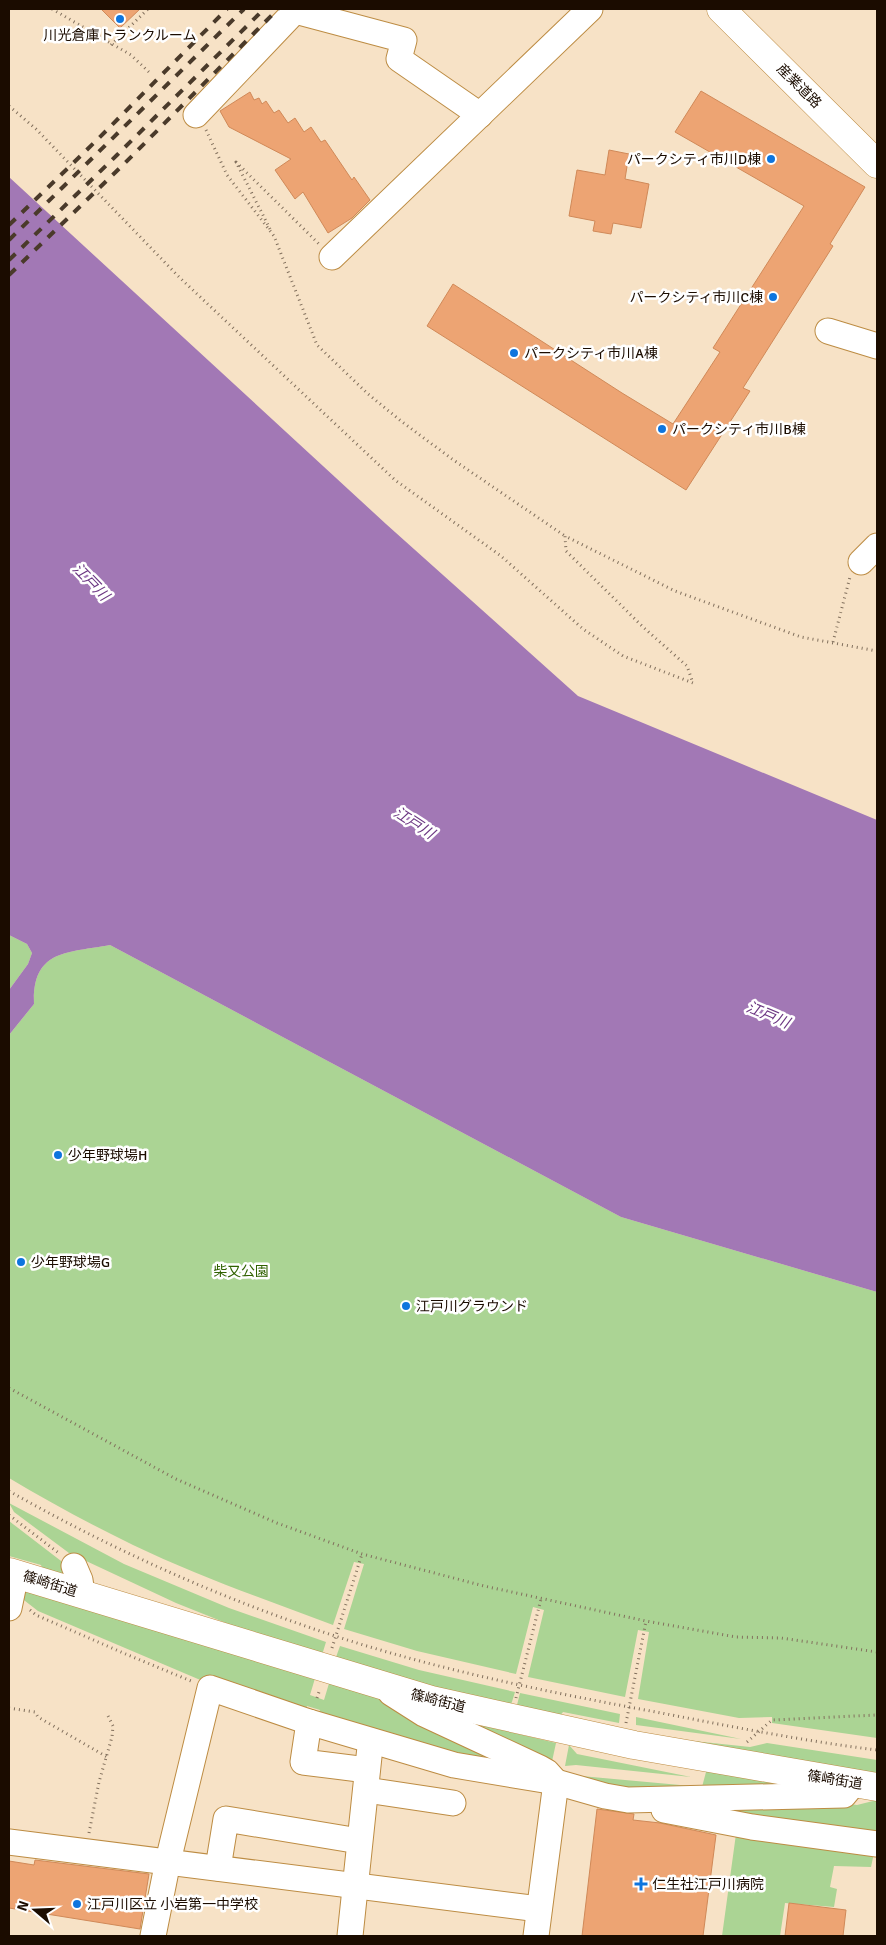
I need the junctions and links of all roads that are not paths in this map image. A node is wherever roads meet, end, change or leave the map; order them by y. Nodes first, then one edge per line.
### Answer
1 (721, 9) edge
2 (296, 10) edge
3 (578, 13) edge
4 (196, 115) road end
5 (480, 116) junction
6 (873, 151) edge
7 (332, 257) road end
8 (828, 331) dead end
9 (877, 346) edge
10 (74, 1566) road end
11 (12, 1573) edge
12 (82, 1594) junction
13 (17, 1607) edge
14 (378, 1684) junction
15 (309, 1722) junction
16 (372, 1740) junction
17 (366, 1780) junction
18 (556, 1782) junction
19 (866, 1785) edge
20 (628, 1800) junction
21 (453, 1803) dead end
22 (9, 1842) edge
23 (359, 1842) junction
24 (877, 1844) edge
25 (168, 1861) junction
26 (218, 1868) junction
27 (355, 1885) junction
28 (539, 1909) junction
29 (153, 1936) edge
30 (350, 1936) edge
31 (536, 1936) edge

1 - 6 main road, 産業道路
2 - 4 street
2 - 5 street
3 - 5 street
5 - 7 street
8 - 9 street
10 - 12 street
11 - 12 main road, 篠崎街道
11 - 13 street
12 - 14 main road, 篠崎街道
14 - 18 street
14 - 19 main road, 篠崎街道
15 - 16 street
15 - 17 street
15 - 25 street
16 - 17 street
16 - 18 street
17 - 21 street
17 - 23 street
18 - 20 street
18 - 28 street
19 - 20 street
20 - 24 street
22 - 25 street
23 - 26 street
23 - 27 street
25 - 26 street
25 - 29 street
26 - 27 street
27 - 28 street
27 - 30 street
28 - 31 street

